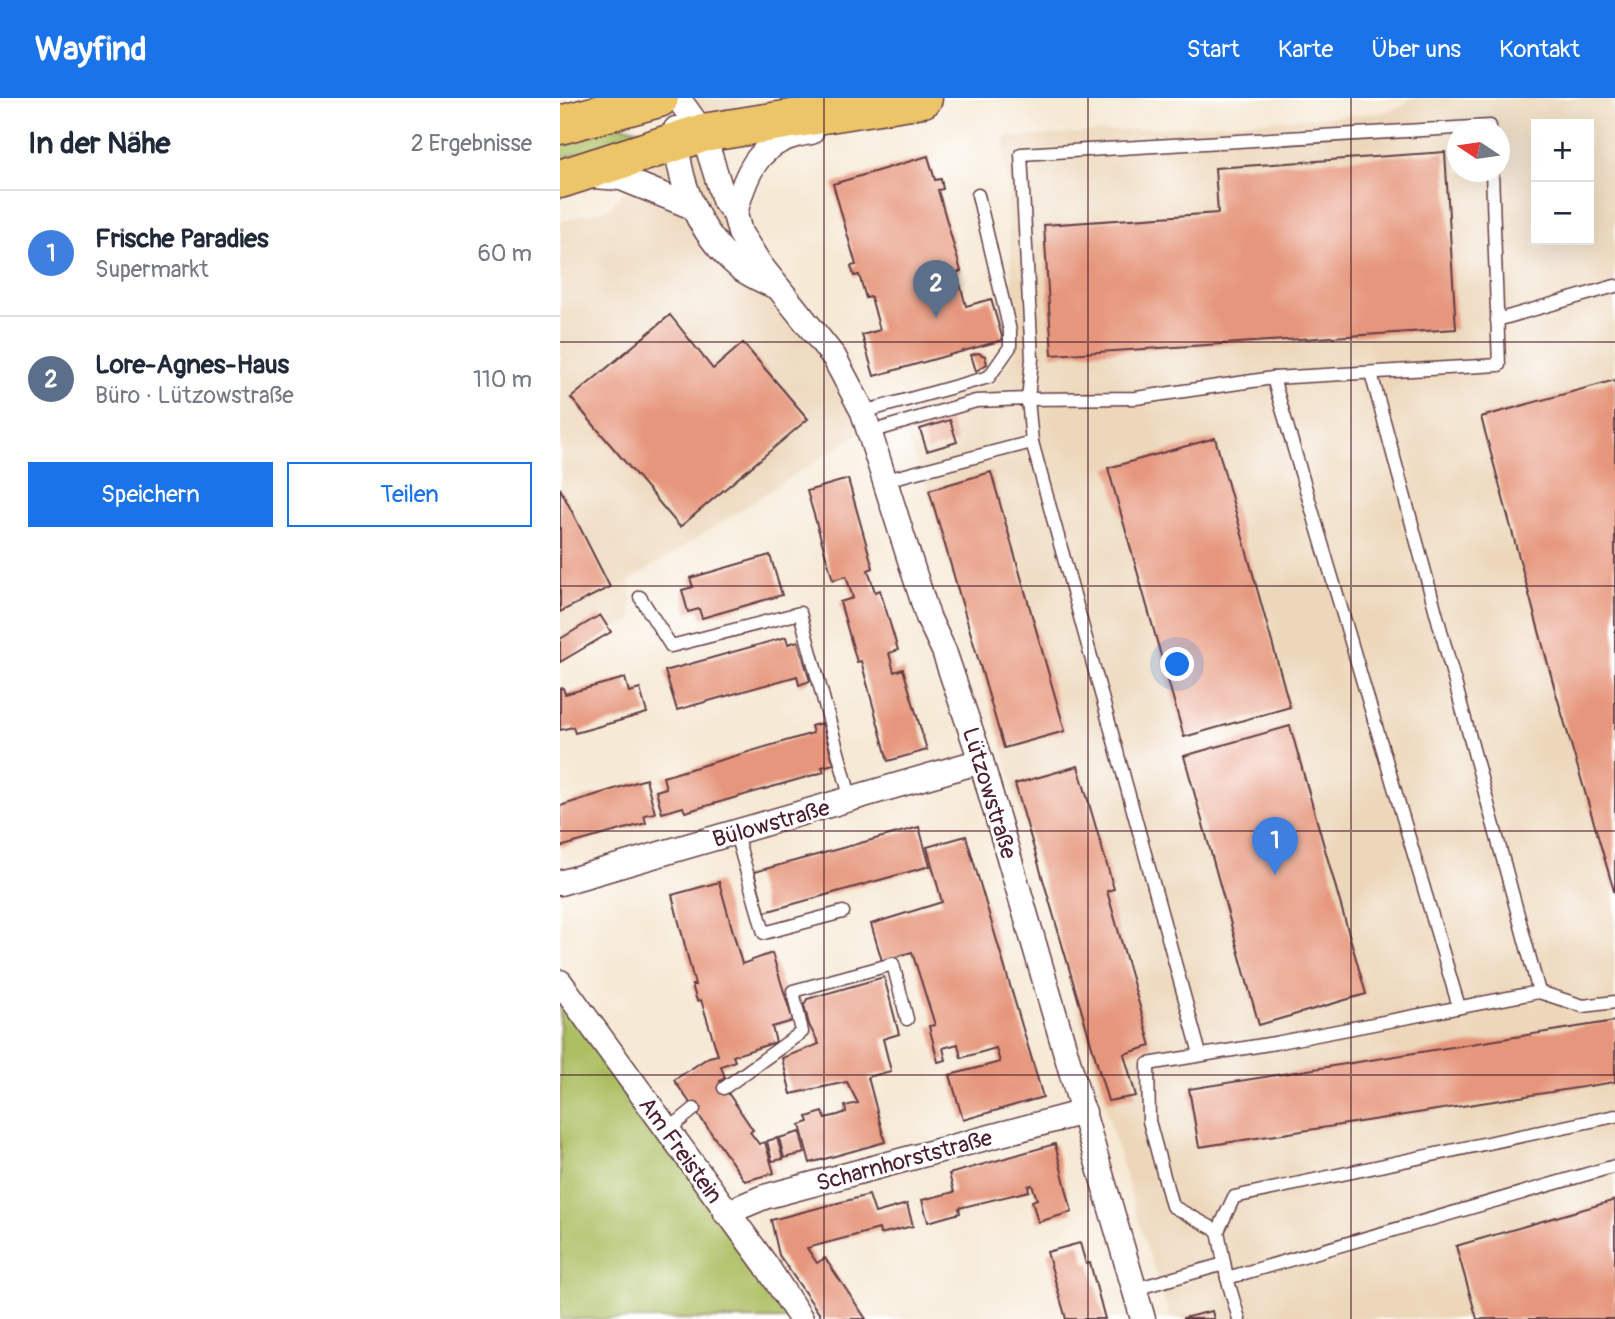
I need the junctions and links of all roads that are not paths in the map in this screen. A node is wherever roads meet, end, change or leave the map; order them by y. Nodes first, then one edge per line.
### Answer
1 (659, 98) edge
2 (676, 98) edge
3 (913, 99) edge
4 (560, 125) edge
5 (1447, 129) edge
6 (689, 136) junction
7 (567, 177) edge
8 (1492, 182) edge
9 (978, 195) dead end
10 (690, 205) junction
11 (735, 214) junction
12 (1615, 286) edge
13 (782, 291) junction
14 (1497, 320) junction
15 (1371, 373) junction
16 (1273, 378) junction
17 (1028, 399) junction
18 (866, 422) junction
19 (1032, 442) junction
20 (886, 480) junction
21 (640, 597) dead end
22 (981, 761) junction
23 (851, 800) junction
24 (736, 834) junction
25 (560, 883) edge
26 (843, 912) dead end
27 (560, 982) edge
28 (1539, 992) junction
29 (1615, 1002) edge
30 (1459, 1007) junction
31 (907, 1019) dead end
32 (1200, 1054) junction
33 (724, 1088) dead end
34 (694, 1109) dead end
35 (1084, 1112) junction
36 (1615, 1116) edge
37 (667, 1132) junction
38 (1615, 1166) edge
39 (726, 1213) junction
40 (1218, 1231) junction
41 (1224, 1264) junction
42 (1227, 1278) junction
43 (1135, 1289) junction
44 (801, 1319) edge
45 (1143, 1319) edge
46 (1239, 1319) edge

1 - 4 main road
2 - 6 street, Lützowstraße
3 - 6 main road
3 - 11 street
5 - 17 lane
6 - 7 main road
6 - 10 street, Lützowstraße
6 - 11 street, Lützowstraße
7 - 10 street
8 - 14 lane
9 - 18 lane
10 - 13 street, Lützowstraße
11 - 13 street, Lützowstraße
12 - 14 lane
13 - 18 street, Lützowstraße
14 - 15 lane
15 - 16 lane
15 - 28 lane
16 - 17 lane
16 - 30 lane
17 - 18 lane
17 - 19 lane
18 - 20 street, Lützowstraße
19 - 20 lane
19 - 32 lane
20 - 22 street, Lützowstraße
21 - 23 lane
22 - 23 street, Bülowstraße
22 - 35 street, Lützowstraße
23 - 24 street, Bülowstraße
24 - 25 street, Bülowstraße
24 - 26 lane
27 - 37 street, Am Freistein
28 - 29 lane
28 - 30 lane
30 - 32 lane
31 - 33 lane
32 - 40 lane
34 - 37 lane
35 - 39 street, Scharnhorststraße
35 - 43 street, Lützowstraße
36 - 40 lane
37 - 39 street, Am Freistein
38 - 42 lane
39 - 44 street, Am Freistein
40 - 41 lane
41 - 42 lane
41 - 43 lane
42 - 46 lane
43 - 45 street, Lützowstraße

